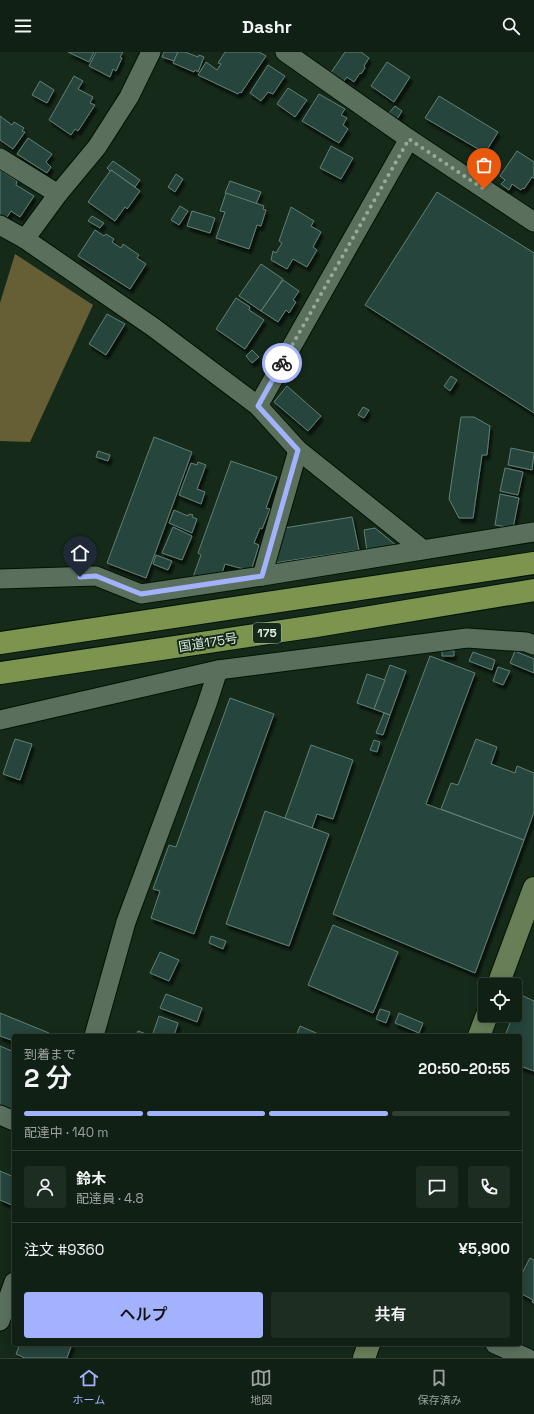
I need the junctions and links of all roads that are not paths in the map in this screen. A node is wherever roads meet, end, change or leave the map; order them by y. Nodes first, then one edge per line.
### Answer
1 (151, 52) edge
2 (285, 52) edge
3 (409, 139) junction
4 (0, 158) edge
5 (58, 194) junction
6 (534, 222) edge
7 (0, 225) edge
8 (25, 239) junction
9 (258, 406) junction
10 (298, 450) junction
11 (534, 532) edge
12 (422, 549) junction
13 (534, 563) edge
14 (262, 576) junction
15 (0, 579) edge
16 (534, 590) edge
17 (0, 643) edge
18 (534, 644) edge
19 (218, 670) junction
20 (0, 673) edge
21 (0, 720) edge
22 (534, 888) edge
23 (501, 978) edge
24 (484, 1022) edge
25 (95, 1034) edge
26 (480, 1034) edge
27 (0, 1115) edge
28 (12, 1120) edge
29 (12, 1288) edge
30 (0, 1321) edge
31 (368, 1346) edge
32 (500, 1346) edge
33 (364, 1358) edge
34 (527, 1358) edge

1 - 5 street
2 - 3 street
3 - 6 street
3 - 9 street
4 - 5 street
5 - 8 street
7 - 8 street
8 - 9 street
9 - 10 street
10 - 12 street
10 - 14 street
11 - 12 street
12 - 14 street
13 - 17 highway, 175
14 - 15 street
16 - 20 highway, 国道175号 / 175
18 - 19 street
19 - 21 street
19 - 25 street
22 - 23 main road
24 - 26 main road
27 - 28 street
29 - 30 street
31 - 33 main road
32 - 34 street

